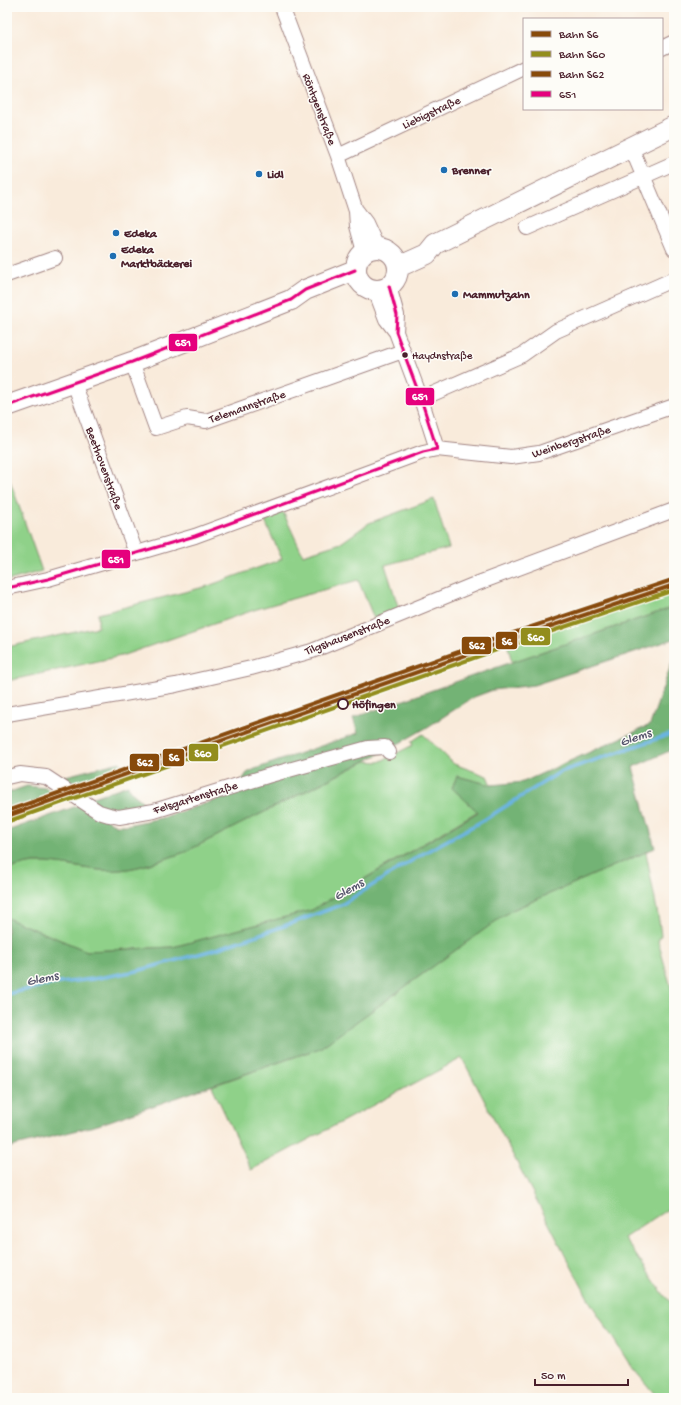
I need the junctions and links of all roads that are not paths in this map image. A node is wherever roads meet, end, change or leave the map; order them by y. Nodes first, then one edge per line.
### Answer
1 (282, 7) edge
2 (674, 42) edge
3 (663, 48) edge
4 (523, 68) edge
5 (674, 126) edge
6 (631, 148) junction
7 (338, 156) junction
8 (674, 163) edge
9 (643, 176) junction
10 (527, 228) dead end
11 (674, 249) edge
12 (383, 255) junction
13 (55, 258) dead end
14 (7, 275) edge
15 (674, 278) edge
16 (370, 282) junction
17 (403, 351) junction
18 (132, 362) junction
19 (74, 383) junction
20 (421, 399) junction
21 (7, 406) edge
22 (674, 406) edge
23 (437, 449) junction
24 (674, 510) edge
25 (136, 553) junction
26 (7, 588) edge
27 (7, 714) edge
28 (389, 752) dead end
29 (7, 777) edge

1 - 7 street, Röntgenstraße
2 - 3 street
4 - 7 street, Liebigstraße
5 - 6 street
6 - 9 street
6 - 12 street
7 - 12 street, Röntgenstraße
8 - 9 street
9 - 10 street
9 - 11 street
12 - 16 street
12 - 16 street
13 - 14 street
15 - 20 street
16 - 17 street
16 - 18 street
17 - 18 street, Telemannstraße
17 - 20 street
18 - 19 street
19 - 21 street
19 - 25 street, Beethovenstraße
20 - 23 street
22 - 23 street, Weinbergstraße
23 - 25 street, Weinbergstraße
24 - 27 street, Tilgshausenstraße
25 - 26 street, Weinbergstraße
28 - 29 street, Felsgartenstraße

